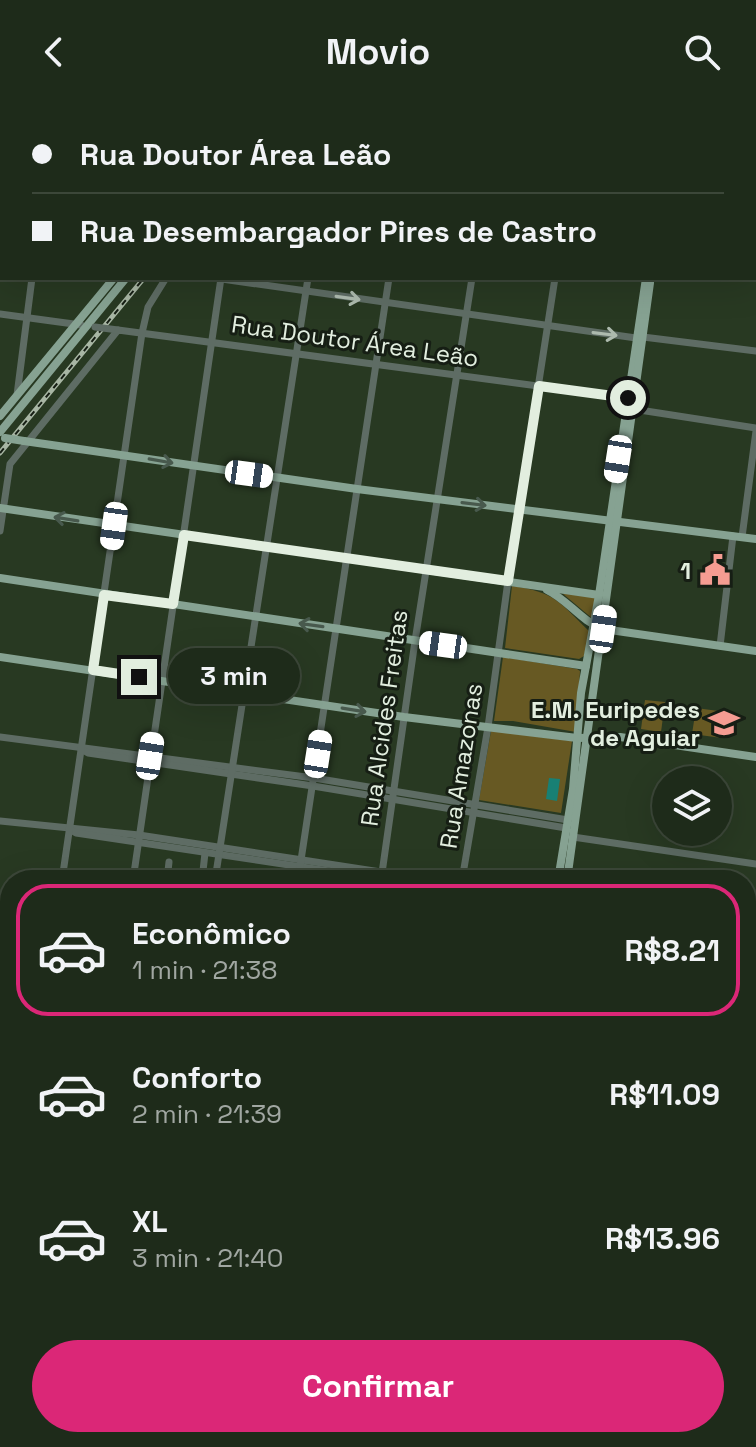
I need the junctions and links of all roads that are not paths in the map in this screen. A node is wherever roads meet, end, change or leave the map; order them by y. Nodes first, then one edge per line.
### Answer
1 (32, 280) edge
2 (112, 280) edge
3 (125, 280) edge
4 (165, 280) edge
5 (219, 280) edge
6 (231, 280) edge
7 (308, 280) edge
8 (389, 280) edge
9 (472, 280) edge
10 (555, 280) edge
11 (648, 280) edge
12 (306, 292) junction
13 (385, 303) junction
14 (0, 314) edge
15 (466, 314) junction
16 (26, 318) junction
17 (77, 324) junction
18 (91, 326) junction
19 (548, 326) junction
20 (118, 330) junction
21 (142, 333) junction
22 (640, 337) junction
23 (210, 342) junction
24 (756, 351) edge
25 (297, 355) junction
26 (376, 364) junction
27 (457, 374) junction
28 (539, 386) junction
29 (17, 396) junction
30 (628, 398) junction
31 (633, 409) junction
32 (0, 416) edge
33 (756, 429) edge
34 (2, 436) edge
35 (26, 441) junction
36 (125, 455) junction
37 (10, 464) junction
38 (194, 467) junction
39 (0, 476) edge
40 (276, 478) junction
41 (357, 489) junction
42 (437, 499) junction
43 (2, 508) edge
44 (521, 510) junction
45 (613, 522) junction
46 (114, 526) junction
47 (0, 531) edge
48 (184, 535) junction
49 (737, 537) junction
50 (756, 539) edge
51 (266, 547) junction
52 (346, 558) junction
53 (426, 570) junction
54 (0, 578) edge
55 (508, 581) junction
56 (532, 584) junction
57 (104, 595) junction
58 (599, 595) junction
59 (173, 604) junction
60 (254, 617) junction
61 (599, 628) junction
62 (336, 629) junction
63 (415, 641) junction
64 (720, 646) junction
65 (756, 651) edge
66 (499, 653) junction
67 (0, 657) edge
68 (586, 666) junction
69 (93, 670) junction
70 (162, 680) junction
71 (243, 692) junction
72 (325, 705) junction
73 (404, 717) junction
74 (488, 727) junction
75 (0, 737) edge
76 (577, 738) junction
77 (588, 738) junction
78 (81, 749) junction
79 (756, 757) edge
80 (150, 759) junction
81 (231, 771) junction
82 (313, 782) junction
83 (392, 796) junction
84 (474, 810) junction
85 (0, 821) edge
86 (567, 824) junction
87 (69, 829) junction
88 (573, 837) junction
89 (139, 839) junction
90 (220, 852) junction
91 (205, 853) junction
92 (169, 862) dead end
93 (756, 864) edge
94 (301, 865) junction
95 (63, 870) edge
96 (134, 870) edge
97 (168, 870) edge
98 (203, 870) edge
99 (217, 870) edge
100 (300, 870) edge
101 (335, 870) edge
102 (383, 870) edge
103 (464, 870) edge
104 (560, 870) edge
105 (568, 870) edge

1 - 16 street
2 - 17 main road
3 - 18 main road
4 - 21 street
5 - 23 street
6 - 12 street
7 - 12 street
8 - 13 street
9 - 15 street, Rua Alcides Freitas
10 - 19 street, Rua Amazonas
11 - 22 main road
12 -> 13 street
12 - 25 street
13 - 15 street
13 - 26 street
14 - 16 street, Rua Doutor Área Leão
15 - 19 street
15 - 27 street, Rua Alcides Freitas
16 - 17 street, Rua Doutor Área Leão
16 - 29 street
17 - 18 street, Rua Doutor Área Leão
17 - 29 main road
18 - 20 street, Rua Doutor Área Leão, bridge
18 - 34 main road
19 -> 22 street
19 - 28 street, Rua Amazonas
20 - 21 street, Rua Doutor Área Leão
20 - 35 street
21 - 23 street, Rua Doutor Área Leão
21 - 36 street
22 - 24 street
22 - 30 main road
22 - 31 main road
23 - 25 street, Rua Doutor Área Leão
23 - 38 street
25 - 26 street, Rua Doutor Área Leão
25 - 40 street
26 - 27 street, Rua Doutor Área Leão
26 - 41 street
27 - 28 street, Rua Doutor Área Leão
27 - 42 street, Rua Alcides Freitas
28 - 30 street, Rua Doutor Área Leão
28 - 44 street, Rua Amazonas
29 - 32 main road
30 - 45 main road
31 - 33 street
31 - 45 main road
33 - 49 street
34 - 35 main road, bridge
35 - 36 main road
35 - 37 street
36 -> 38 main road
36 - 46 street
37 - 39 street
37 - 43 street
38 - 40 main road
38 - 48 street
40 - 41 main road
40 - 51 street
41 - 42 main road
41 - 52 street
42 -> 44 main road
42 - 53 street, Rua Alcides Freitas
46 -> 43 main road
43 - 47 street
44 - 45 main road
44 - 55 street, Rua Amazonas
45 - 49 main road
45 - 58 main road
45 - 61 main road
46 - 48 main road
46 - 57 street
48 - 51 main road
48 - 59 street
49 - 50 main road
49 - 64 street
51 - 52 main road
51 - 60 street
52 - 53 main road
52 - 62 street
53 - 55 main road
53 - 63 street, Rua Alcides Freitas
54 - 57 main road
55 - 56 main road
55 - 66 street, Rua Amazonas
56 - 58 main road
56 - 61 main road
57 - 59 main road
57 - 69 street
58 - 61 main road
59 - 60 main road
59 - 70 street
62 -> 60 main road
60 - 71 street
61 - 64 main road
61 - 68 main road
61 - 77 main road
62 - 63 main road
62 - 72 street
63 - 66 main road
63 - 73 street, Rua Alcides Freitas
64 - 65 main road
66 - 68 main road
66 - 74 street, Rua Amazonas
67 - 69 main road
68 - 76 main road
69 - 70 main road
69 - 78 street
70 - 71 main road
70 - 80 street
71 - 72 main road
71 - 81 street
72 -> 73 main road
72 - 82 street
73 - 74 main road
73 - 83 street, Rua Alcides Freitas
74 - 76 main road
74 - 84 street, Rua Amazonas
75 - 78 street
76 - 77 main road
76 - 86 main road
77 - 79 main road
77 - 88 main road
78 - 80 street
78 - 87 street
80 - 81 street
80 - 89 street
81 - 82 street
81 - 90 street
82 - 83 street
82 - 94 street
83 - 84 street
83 - 102 street, Rua Alcides Freitas
84 - 86 street
84 - 103 street, Rua Amazonas
85 - 87 street
86 - 104 main road
87 - 89 street
87 - 95 street
88 - 93 street
88 - 105 main road
89 - 90 street
89 - 91 street
89 - 96 street
90 - 91 street
90 - 94 street
90 - 99 street
91 - 98 street
92 - 97 street
94 - 100 street
94 - 101 street

